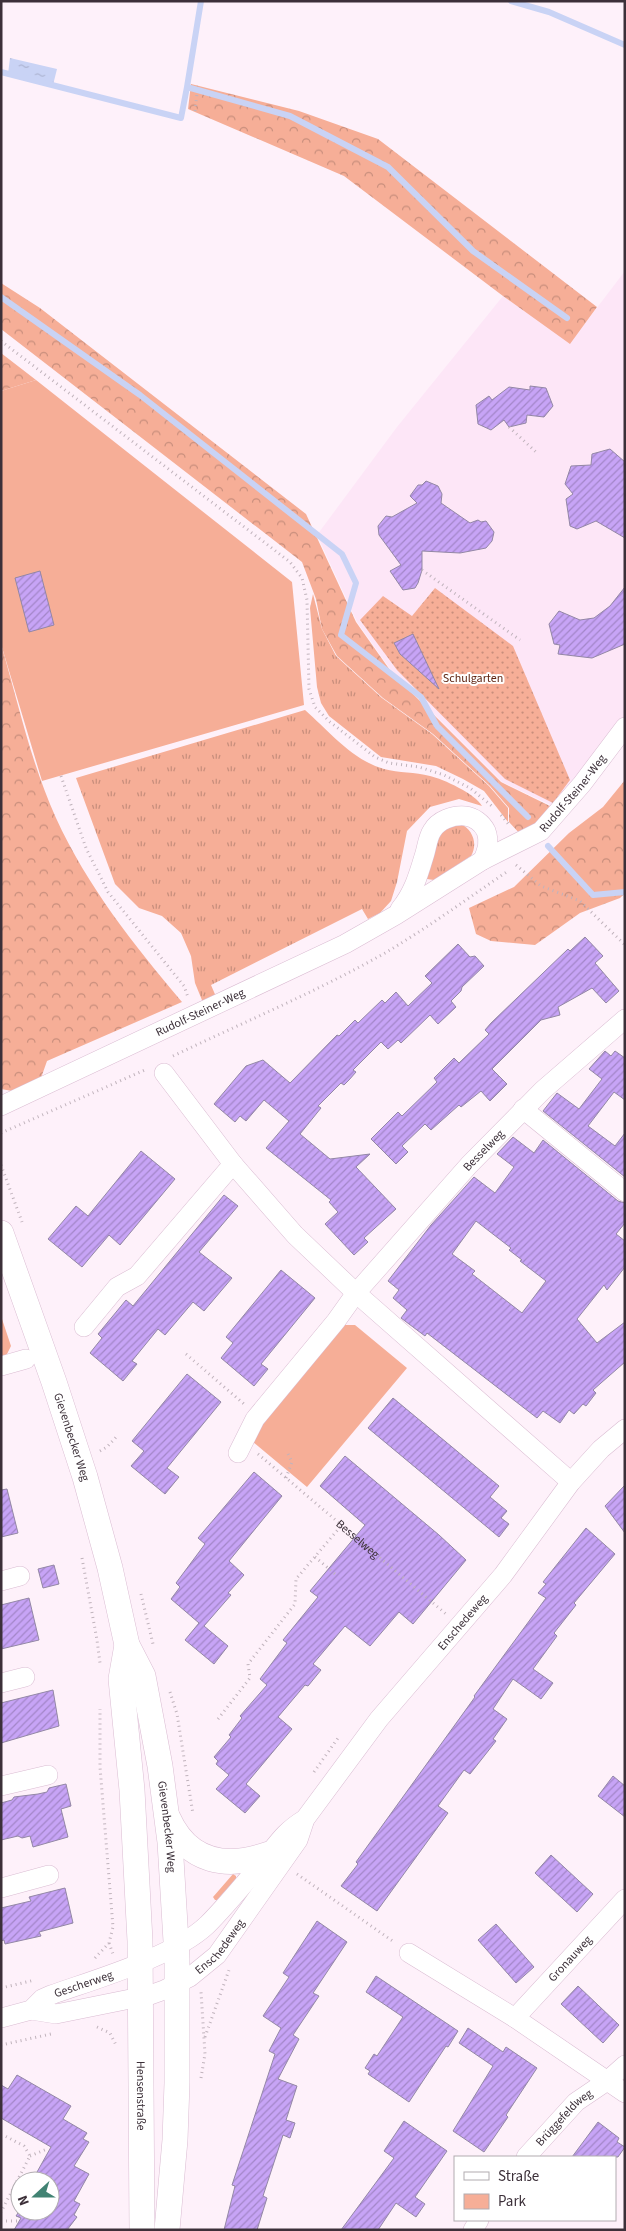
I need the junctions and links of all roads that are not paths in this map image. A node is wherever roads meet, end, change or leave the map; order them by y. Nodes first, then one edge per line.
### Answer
1 (625, 727) edge
2 (483, 860) junction
3 (396, 915) junction
4 (625, 1018) edge
5 (158, 1070) road end
6 (1, 1106) edge
7 (523, 1109) junction
8 (233, 1164) junction
9 (625, 1192) edge
10 (1, 1233) edge
11 (356, 1293) junction
12 (84, 1327) dead end
13 (26, 1359) dead end
14 (1, 1366) edge
15 (625, 1429) edge
16 (241, 1448) road end
17 (571, 1482) junction
18 (20, 1576) dead end
19 (1, 1581) edge
20 (127, 1645) junction
21 (25, 1676) dead end
22 (1, 1683) edge
23 (48, 1775) dead end
24 (1, 1786) edge
25 (167, 1815) junction
26 (276, 1859) junction
27 (49, 1875) dead end
28 (1, 1888) edge
29 (625, 1899) edge
30 (176, 1946) junction
31 (408, 1953) road end
32 (141, 1962) junction
33 (177, 1984) junction
34 (142, 1996) junction
35 (31, 2010) junction
36 (1, 2018) edge
37 (515, 2018) junction
38 (625, 2065) edge
39 (607, 2081) junction
40 (625, 2093) edge
41 (527, 2156) edge
42 (142, 2230) edge
43 (167, 2230) edge

1 - 2 street, Rudolf-Steiner-Weg
2 - 3 street, Rudolf-Steiner-Weg
2 - 3 street, Rudolf-Steiner-Weg
3 - 6 street, Rudolf-Steiner-Weg
4 - 7 street, Besselweg
5 - 8 street
7 - 9 street
7 - 11 street, Besselweg
8 - 11 street
8 - 12 street
10 - 20 main road, Gievenbecker Weg
11 - 16 street, Besselweg
11 - 17 street
13 - 14 street
15 - 17 street, Enschedeweg
17 - 26 street, Enschedeweg
18 - 19 street
20 - 25 main road, Gievenbecker Weg
20 - 32 main road, Gievenbecker Weg
21 - 22 street
23 - 24 street
25 - 26 main road
25 - 30 main road, Gievenbecker Weg
26 - 30 street, Enschedeweg
26 - 33 street, Enschedeweg
27 - 28 street
29 - 37 street, Gronauweg
30 - 32 street, Enschedeweg
30 - 33 main road, Gievenbecker Weg
31 - 37 street
32 - 34 main road, Hensenstraße
32 - 35 street, Gescherweg
33 - 34 street, Enschedeweg
33 - 43 main road
34 - 35 street, Gescherweg
34 - 42 main road, Hensenstraße
35 - 36 street, Gescherweg
37 - 39 street
38 - 39 street, Brüggefeldweg
39 - 40 street
39 - 41 street, Brüggefeldweg

